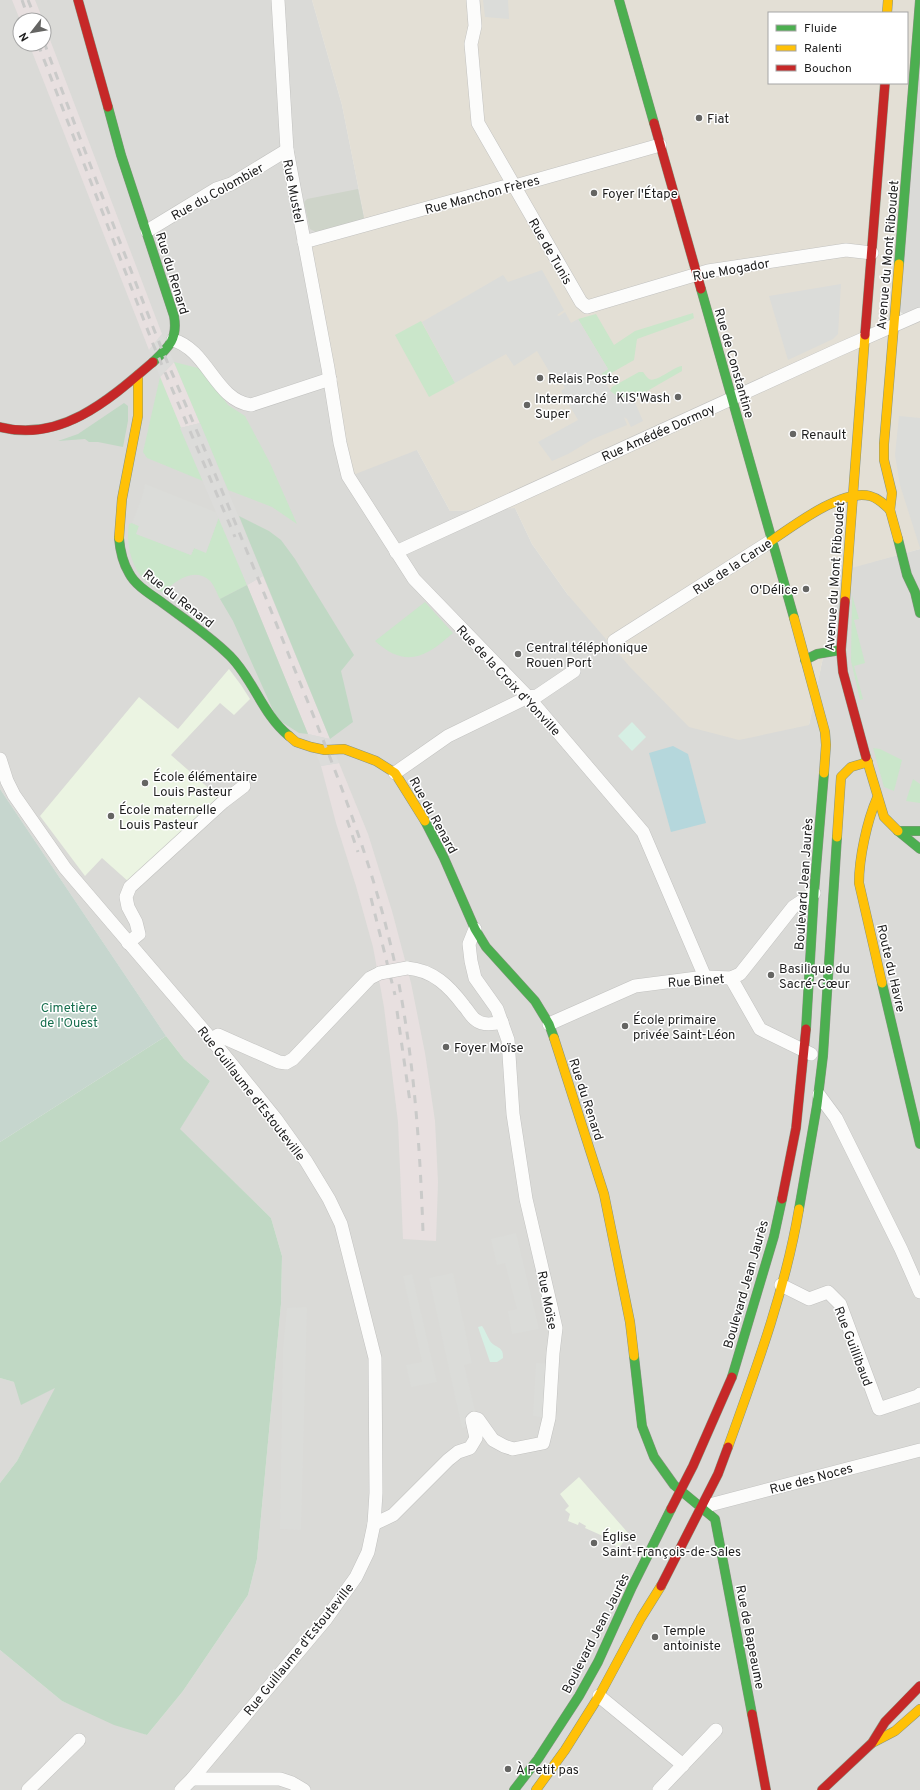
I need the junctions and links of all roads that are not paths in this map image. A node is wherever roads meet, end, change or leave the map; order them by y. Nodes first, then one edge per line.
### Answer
1 (278, 0) edge
2 (473, 0) edge
3 (619, 0) edge
4 (888, 0) edge
5 (79, 1) edge
6 (920, 4) edge
7 (887, 12) edge
8 (885, 84) edge
9 (915, 134) edge
10 (660, 145) junction
11 (287, 150) junction
12 (515, 186) junction
13 (147, 232) junction
14 (304, 242) junction
15 (872, 253) junction
16 (696, 274) junction
17 (594, 305) joint
18 (920, 314) edge
19 (894, 325) junction
20 (865, 339) junction
21 (173, 340) junction
22 (138, 375) junction
23 (330, 379) junction
24 (731, 399) junction
25 (0, 427) edge
26 (853, 496) junction
27 (890, 510) junction
28 (771, 541) junction
29 (396, 552) junction
30 (920, 613) edge
31 (614, 641) dead end
32 (841, 650) junction
33 (805, 660) junction
34 (574, 671) dead end
35 (528, 697) junction
36 (825, 732) joint
37 (0, 758) edge
38 (868, 762) junction
39 (395, 773) junction
40 (244, 786) dead end
41 (877, 798) junction
42 (898, 831) junction
43 (920, 831) edge
44 (920, 849) edge
45 (814, 893) junction
46 (475, 928) junction
47 (128, 943) junction
48 (705, 977) junction
49 (731, 978) junction
50 (502, 1022) junction
51 (549, 1024) junction
52 (212, 1040) junction
53 (805, 1052) junction
54 (823, 1056) junction
55 (819, 1095) junction
56 (920, 1144) edge
57 (781, 1286) junction
58 (920, 1292) edge
59 (920, 1394) edge
60 (920, 1450) edge
61 (680, 1491) junction
62 (696, 1503) junction
63 (374, 1524) junction
64 (920, 1686) edge
65 (599, 1696) junction
66 (920, 1709) edge
67 (716, 1730) dead end
68 (79, 1740) dead end
69 (872, 1743) junction
70 (683, 1765) junction
71 (192, 1779) junction
72 (233, 1784) edge
73 (28, 1790) edge
74 (181, 1790) edge
75 (304, 1790) edge
76 (514, 1790) edge
77 (536, 1790) edge
78 (659, 1790) edge
79 (766, 1790) edge
80 (822, 1790) edge

1 - 11 street, Rue Mustel
2 - 12 street
3 - 10 main road, Rue de Constantine
4 - 7 main road
5 - 13 main road, Rue du Renard
6 - 9 main road, Avenue du Mont Riboudet
8 - 15 main road, Avenue du Mont Riboudet
9 - 19 main road, Avenue du Mont Riboudet
10 - 12 street, Rue Manchon Frères
10 - 16 main road, Rue de Constantine
11 - 13 street, Rue du Colombier
11 - 14 street, Rue Mustel
12 - 14 street, Rue Manchon Frères
12 - 17 street, Rue de Tunis
13 - 21 main road, Rue du Renard
14 - 23 street, Rue Mustel
15 - 16 street, Rue Mogador
15 - 20 main road, Avenue du Mont Riboudet
16 - 17 street, Rue Mogador
16 - 24 main road, Rue de Constantine
18 - 19 street, Rue Amédée Dormoy
19 - 20 street, Rue Amédée Dormoy
19 - 27 main road, Avenue du Mont Riboudet
20 - 24 street, Rue Amédée Dormoy
20 - 26 main road, Avenue du Mont Riboudet
21 - 22 main road
21 - 23 street
22 - 25 main road
22 - 39 main road, Rue du Renard
23 - 29 street, Rue de la Croix d'Yonville
24 - 28 main road, Rue de Constantine
24 - 29 street, Rue Amédée Dormoy
26 - 27 main road, Avenue du Mont Riboudet
26 - 28 main road, Rue de la Carue
26 - 32 main road, Avenue du Mont Riboudet
27 - 30 main road, Avenue du Mont Riboudet
28 - 31 street, Rue de la Carue
28 - 33 main road, Rue de Constantine
29 - 35 street, Rue de la Croix d'Yonville
32 - 33 main road
32 - 38 main road, Avenue du Mont Riboudet
33 - 36 main road, Rue de Constantine
34 - 35 street
35 - 39 street
35 - 48 street, Rue de la Croix d'Yonville
36 - 45 main road, Boulevard Jean Jaurès
37 - 47 street, Rue Guillaume d'Estouteville
38 - 41 main road, Avenue du Mont Riboudet
38 - 54 main road
39 - 46 main road, Rue du Renard
40 - 47 street
41 - 42 main road, Avenue du Mont Riboudet
41 - 56 main road, Route du Havre
42 - 43 main road
42 - 44 main road, Avenue du Mont Riboudet
45 - 49 street, Rue Binet
45 - 53 main road, Boulevard Jean Jaurès
46 - 50 street, Rue Moïse
46 - 51 main road, Rue du Renard
47 - 52 street, Rue Guillaume d'Estouteville
48 - 49 street, Rue Binet
48 - 51 street, Rue Binet
49 - 53 street
50 - 52 street, bridge
50 - 63 street, Rue Moïse
51 - 61 main road, Rue du Renard
52 - 63 street, Rue Guillaume d'Estouteville
53 - 54 street
53 - 61 main road, Boulevard Jean Jaurès
54 - 55 main road
55 - 57 main road
55 - 58 street
57 - 59 street, Rue Guillibaud
57 - 62 main road
60 - 62 street, Rue des Noces
61 - 62 main road, Rue du Renard
61 - 76 main road, Boulevard Jean Jaurès
62 - 65 main road
62 - 79 main road, Rue de Bapeaume
63 - 71 street, Rue Guillaume d'Estouteville
64 - 69 main road
65 - 70 street
65 - 77 main road
66 - 69 main road
67 - 70 street
68 - 73 street
69 - 80 main road
70 - 78 street
71 - 72 street
71 - 74 street, Rue Guillaume d'Estouteville
72 - 75 street

